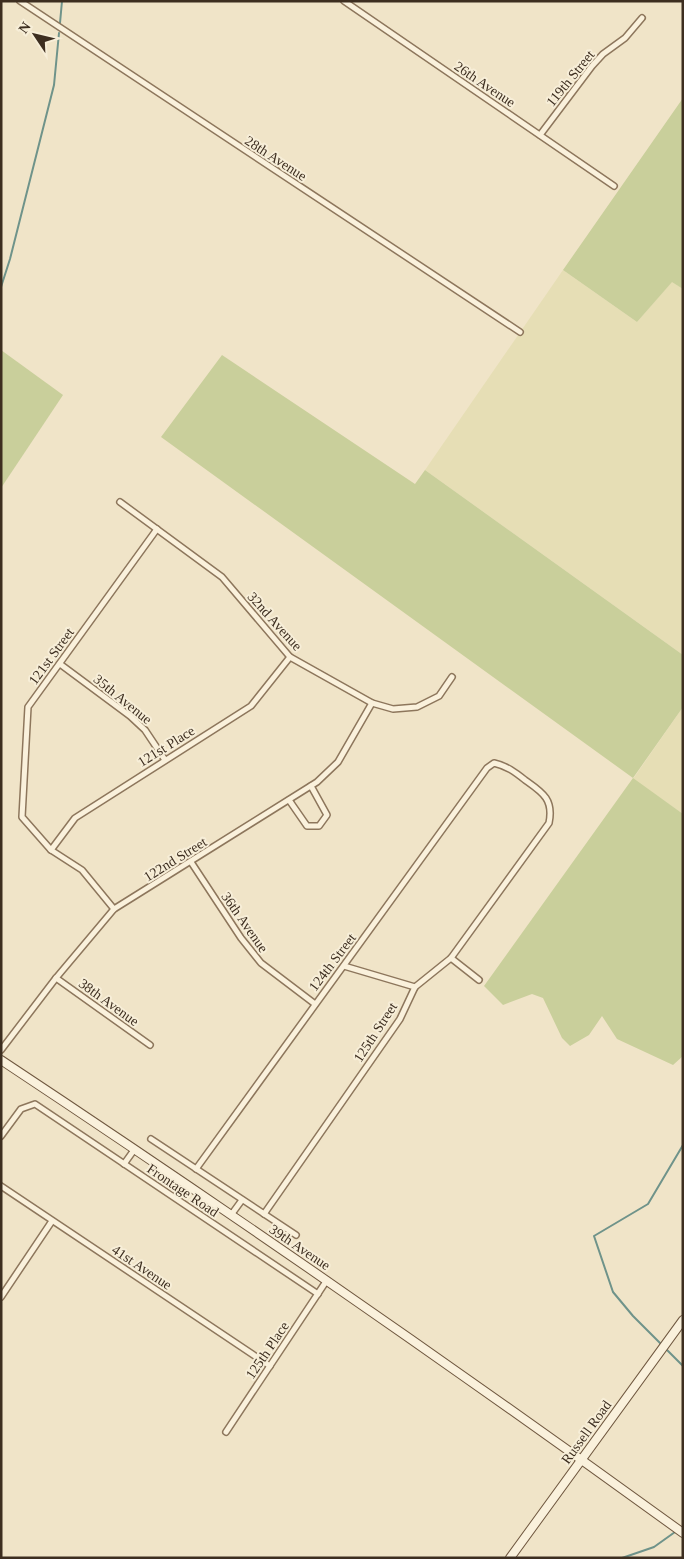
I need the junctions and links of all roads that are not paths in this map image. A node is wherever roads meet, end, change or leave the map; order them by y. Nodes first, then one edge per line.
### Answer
1 (20, 1) edge
2 (344, 1) edge
3 (642, 18) dead end
4 (540, 135) junction
5 (614, 186) dead end
6 (520, 332) dead end
7 (120, 502) dead end
8 (158, 529) junction
9 (290, 657) junction
10 (60, 664) junction
11 (452, 677) dead end
12 (372, 703) junction
13 (165, 760) junction
14 (487, 768) joint
15 (311, 786) junction
16 (289, 800) junction
17 (51, 850) junction
18 (191, 862) junction
19 (114, 909) junction
20 (451, 958) junction
21 (344, 966) junction
22 (56, 978) junction
23 (479, 980) dead end
24 (415, 987) junction
25 (315, 1004) junction
26 (150, 1045) dead end
27 (1, 1050) edge
28 (1, 1060) edge
29 (1, 1136) edge
30 (151, 1139) dead end
31 (134, 1150) junction
32 (124, 1164) junction
33 (196, 1169) junction
34 (1, 1186) edge
35 (242, 1200) junction
36 (264, 1214) junction
37 (231, 1216) junction
38 (52, 1221) junction
39 (296, 1235) dead end
40 (327, 1280) junction
41 (318, 1294) junction
42 (1, 1297) edge
43 (683, 1320) edge
44 (270, 1366) junction
45 (226, 1432) dead end
46 (581, 1459) junction
47 (683, 1534) edge
48 (510, 1558) edge

1 - 6 street, 28th Avenue
2 - 4 street, 26th Avenue
3 - 4 street, 119th Street
4 - 5 street, 26th Avenue
7 - 8 street, 32nd Avenue
8 - 9 street, 32nd Avenue
8 - 10 street, 121st Street
9 - 12 street, 32nd Avenue
9 - 13 street, 121st Place
10 - 13 street, 35th Avenue
10 - 17 street, 121st Street
11 - 12 street, 32nd Avenue
12 - 15 street, 122nd Street
13 - 17 street, 121st Place
14 - 20 street, 125th Street
14 - 21 street, 124th Street
15 - 16 street, 122nd Street
15 - 16 street
16 - 18 street, 122nd Street
17 - 19 street
18 - 19 street, 122nd Street
18 - 25 street, 36th Avenue
19 - 22 street, 122nd Street
20 - 23 street
20 - 24 street, 125th Street
21 - 24 street
21 - 25 street, 124th Street
22 - 26 street, 38th Avenue
22 - 27 street, 122nd Street
24 - 36 street, 125th Street
25 - 33 street, 124th Street
28 - 31 main road, 39th Avenue
29 - 32 street, Frontage Road
30 - 33 street, 39th Avenue
31 - 32 street
31 - 37 main road, 39th Avenue
32 - 41 street, Frontage Road
33 - 35 street, 39th Avenue
34 - 38 street, 41st Avenue
35 - 36 street, 39th Avenue
35 - 37 street
36 - 39 street, 39th Avenue
37 - 40 main road, 39th Avenue
38 - 42 street
38 - 44 street, 41st Avenue
40 - 41 street, 125th Place
40 - 46 main road, 39th Avenue
41 - 44 street, 125th Place
43 - 46 main road, Russell Road
44 - 45 street, 125th Place
46 - 47 main road, 39th Avenue
46 - 48 main road, Russell Road

